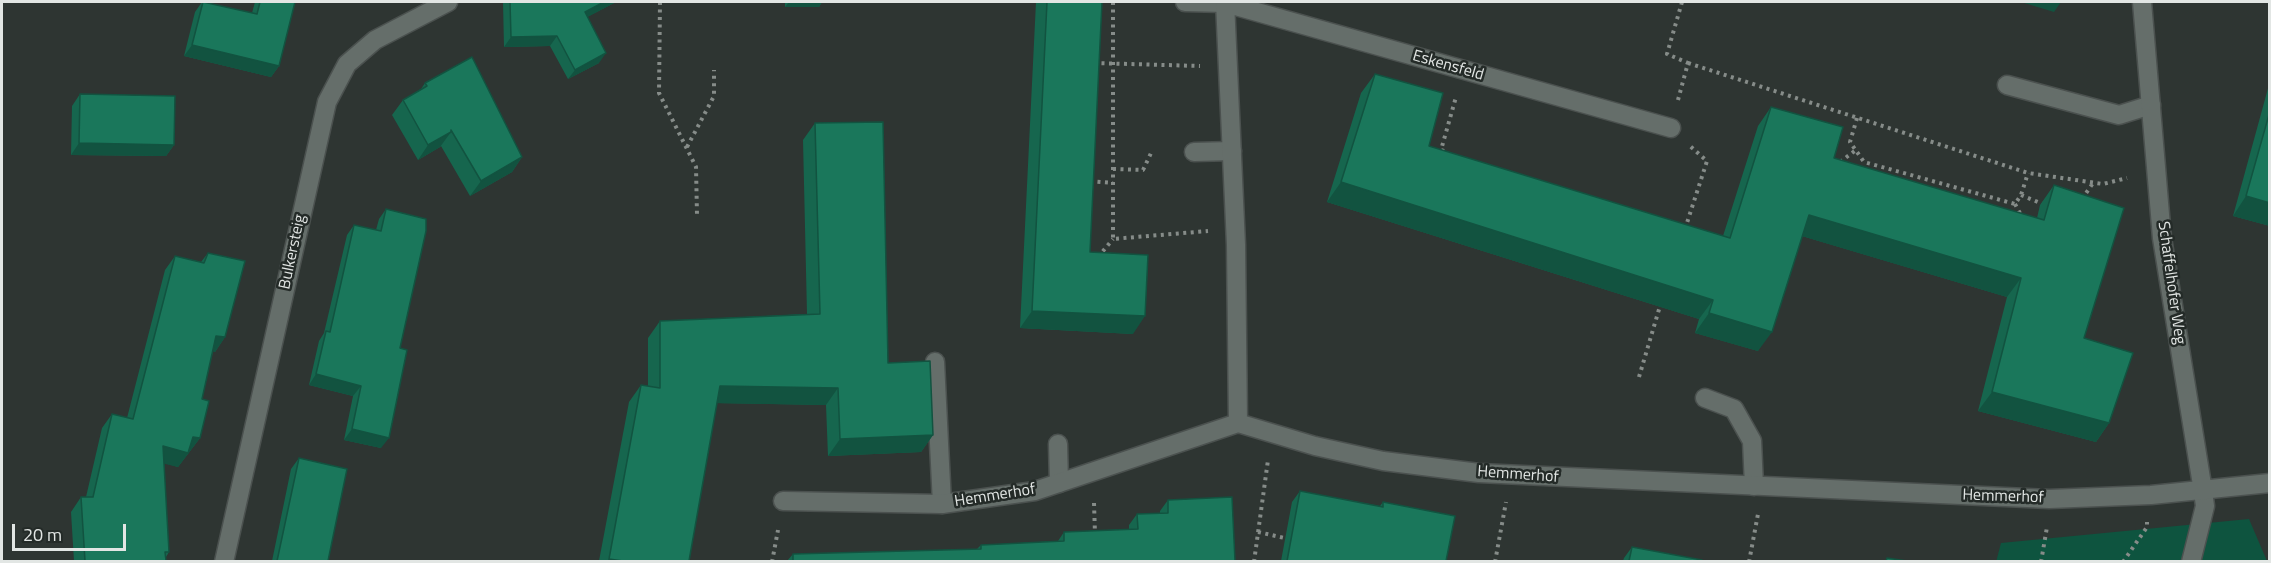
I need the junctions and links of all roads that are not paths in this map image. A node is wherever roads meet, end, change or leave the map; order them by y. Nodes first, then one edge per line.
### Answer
1 (448, 2) edge
2 (1185, 2) edge
3 (1225, 2) edge
4 (2142, 2) edge
5 (2007, 85) dead end
6 (2151, 105) junction
7 (1671, 128) road end
8 (1232, 151) junction
9 (1194, 152) dead end
10 (935, 362) dead end
11 (1705, 398) dead end
12 (1238, 423) junction
13 (1058, 444) dead end
14 (1059, 483) junction
15 (2270, 483) edge
16 (1758, 486) junction
17 (2203, 491) junction
18 (783, 501) dead end
19 (942, 504) junction
20 (224, 561) edge
21 (2191, 561) edge

1 - 20 street, Bulkersteig
2 - 3 street, Eskensfeld
3 - 7 street, Eskensfeld
3 - 8 street
4 - 6 street, Schaffelhofer Weg
5 - 6 street
6 - 17 street, Schaffelhofer Weg
8 - 9 street
8 - 12 street
10 - 19 street
11 - 16 street
12 - 14 street, Hemmerhof
12 - 16 street, Hemmerhof
13 - 14 street
14 - 19 street, Hemmerhof
15 - 17 street, Hemmerhof
16 - 17 street, Hemmerhof
17 - 21 street, Schaffelhofer Weg
18 - 19 street, Hemmerhof

